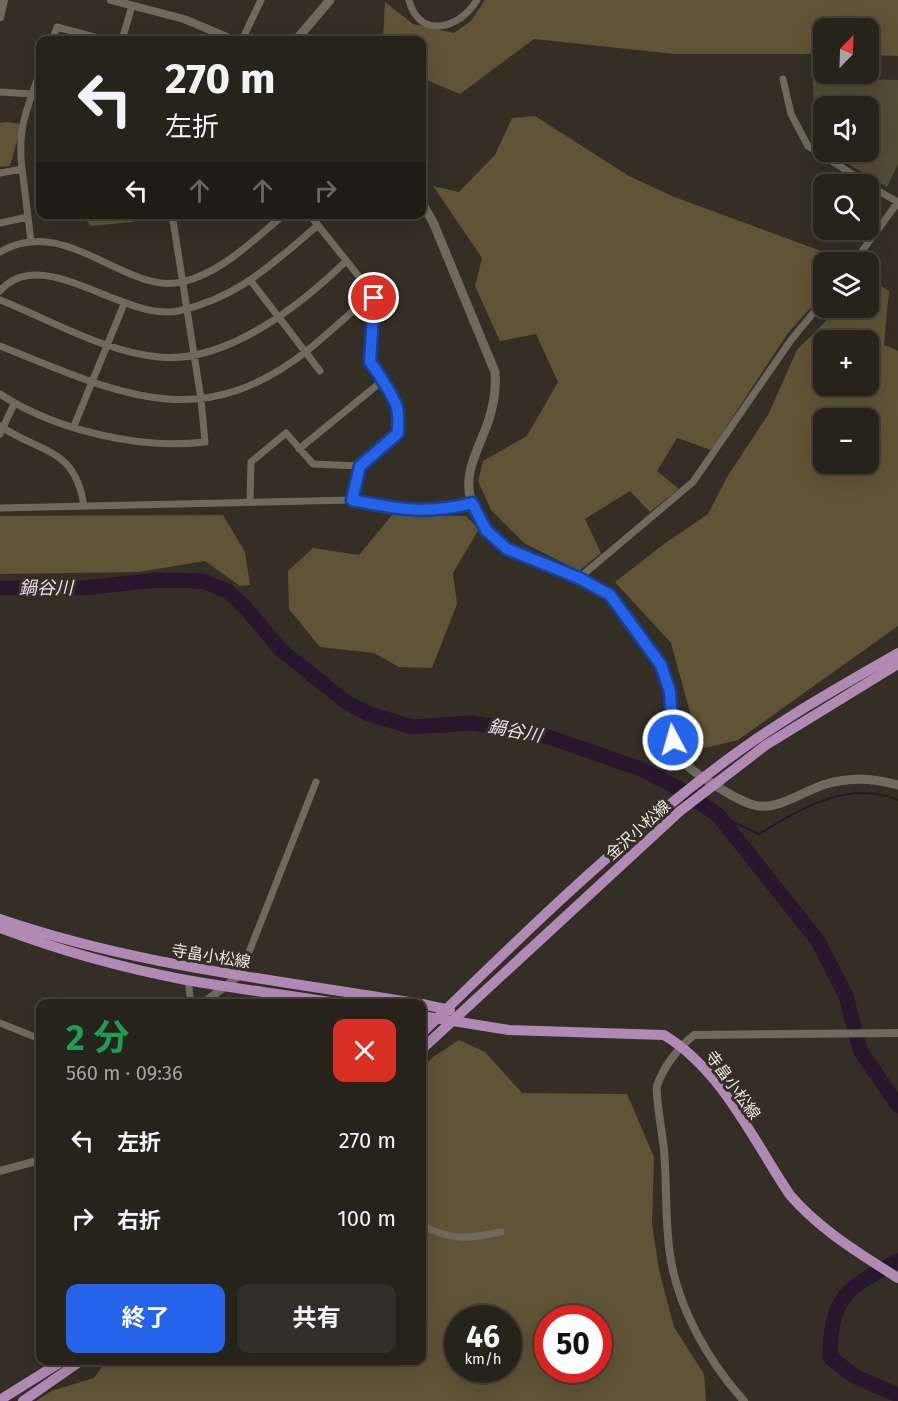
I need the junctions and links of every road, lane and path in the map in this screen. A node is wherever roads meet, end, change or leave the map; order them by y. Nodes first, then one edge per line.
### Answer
1 (4, 0) edge
2 (111, 0) edge
3 (260, 0) edge
4 (330, 0) edge
5 (409, 0) edge
6 (477, 0) edge
7 (132, 6) junction
8 (0, 15) edge
9 (54, 36) edge
10 (90, 36) edge
11 (123, 36) edge
12 (224, 36) edge
13 (244, 36) edge
14 (299, 36) edge
15 (783, 79) dead end
16 (36, 85) edge
17 (0, 93) edge
18 (33, 94) junction
19 (36, 95) edge
20 (22, 169) junction
21 (0, 173) edge
22 (851, 174) edge
23 (879, 191) edge
24 (898, 202) edge
25 (426, 210) edge
26 (28, 217) junction
27 (173, 219) edge
28 (279, 219) edge
29 (312, 219) edge
30 (0, 223) edge
31 (317, 226) junction
32 (31, 241) junction
33 (0, 252) edge
34 (861, 252) edge
35 (346, 261) junction
36 (251, 281) junction
37 (181, 282) junction
38 (0, 291) edge
39 (370, 296) junction
40 (0, 300) edge
41 (124, 304) junction
42 (187, 308) junction
43 (813, 313) edge
44 (279, 316) junction
45 (108, 344) junction
46 (0, 346) edge
47 (307, 351) junction
48 (193, 355) junction
49 (320, 371) dead end
50 (92, 382) junction
51 (381, 382) junction
52 (0, 394) edge
53 (201, 399) junction
54 (14, 404) junction
55 (74, 426) junction
56 (1, 430) edge
57 (299, 449) junction
58 (360, 466) junction
59 (352, 500) junction
60 (250, 501) junction
61 (472, 503) junction
62 (84, 506) junction
63 (0, 508) edge
64 (579, 578) junction
65 (898, 653) edge
66 (898, 664) edge
67 (315, 782) dead end
68 (898, 785) edge
69 (0, 919) edge
70 (0, 928) edge
71 (240, 975) junction
72 (188, 980) junction
73 (226, 985) junction
74 (190, 999) edge
75 (208, 999) edge
76 (311, 999) edge
77 (390, 999) edge
78 (426, 1006) edge
79 (452, 1015) junction
80 (426, 1017) edge
81 (436, 1019) junction
82 (0, 1023) edge
83 (426, 1029) edge
84 (898, 1033) edge
85 (36, 1037) edge
86 (426, 1044) edge
87 (681, 1045) junction
88 (36, 1161) edge
89 (0, 1171) edge
90 (426, 1227) edge
91 (501, 1232) dead end
92 (898, 1278) edge
93 (56, 1365) edge
94 (75, 1365) edge
95 (0, 1400) edge
96 (22, 1401) edge
97 (744, 1401) edge

1 - 8 street
2 - 7 street
3 - 13 street
4 - 14 main road
5 - 6 street
7 - 11 street
7 - 12 street
9 - 10 street
15 - 22 street
16 - 18 street
17 - 18 street
18 - 19 street
18 - 20 street
20 - 21 street
20 - 26 street
23 - 24 street
24 - 34 street
25 - 61 main road
26 - 30 street
26 - 32 street
27 - 37 street
28 - 37 street
29 - 31 street
31 - 35 street
31 - 36 street
32 - 33 street
32 - 37 street
35 - 39 street
35 - 44 street
36 - 42 street
36 - 44 street
37 - 42 street
38 - 41 street
39 - 47 street
39 - 51 street
40 - 45 street
41 - 42 street
41 - 45 street
42 - 48 street
43 - 64 street
44 - 47 street
44 - 48 street
45 - 48 street
45 - 50 street
46 - 50 street
47 - 49 street
47 - 53 street
48 - 53 street
50 - 53 street
50 - 55 street
51 - 57 street
51 - 58 street
52 - 54 street
53 - 55 street
54 - 55 street
54 - 56 street
56 - 62 street
57 - 58 street
57 - 60 street
58 - 59 street
59 - 60 street
59 - 61 street
60 - 62 street
61 - 64 main road
62 - 63 street
64 - 68 main road
65 - 79 main road, 金沢小松線
66 - 79 main road, 金沢小松線
67 - 71 street
69 - 71 main road, 寺畠小松線
70 - 72 main road, 寺畠小松線
71 - 73 street
71 - 77 main road, 寺畠小松線
72 - 73 main road, 寺畠小松線
72 - 74 street
73 - 75 street
73 - 76 main road, 寺畠小松線
78 - 79 main road, 寺畠小松線
79 - 81 main road, 金沢小松線
79 - 86 main road, 金沢小松線
79 - 87 main road, 寺畠小松線
80 - 81 main road
81 - 83 main road, 金沢小松線
82 - 85 street
84 - 87 street
87 - 92 main road, 寺畠小松線
87 - 97 street
88 - 89 street
90 - 91 street
93 - 95 main road
94 - 96 main road

